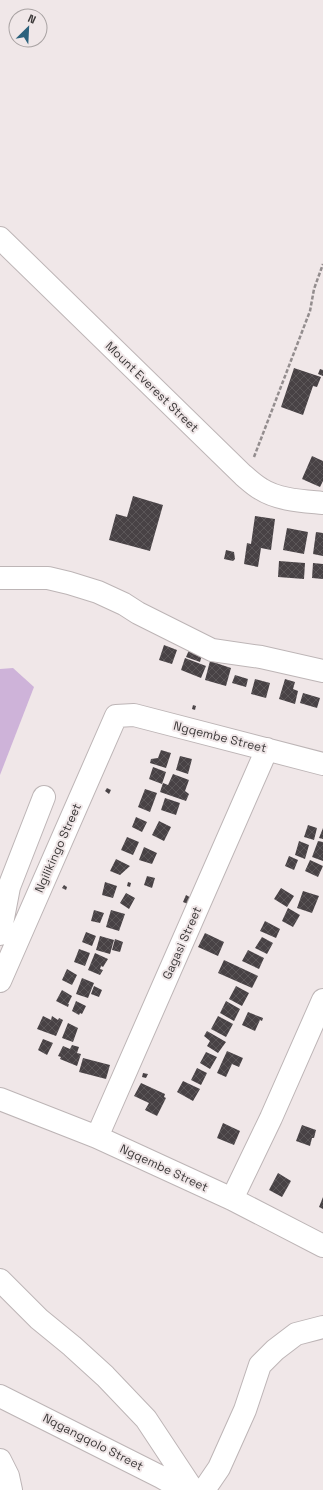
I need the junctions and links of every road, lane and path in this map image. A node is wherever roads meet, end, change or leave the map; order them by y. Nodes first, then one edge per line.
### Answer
1 (0, 238) edge
2 (323, 264) edge
3 (246, 478) junction
4 (323, 503) edge
5 (0, 578) edge
6 (323, 671) edge
7 (116, 716) joint
8 (267, 750) junction
9 (323, 764) edge
10 (44, 797) dead end
11 (0, 934) edge
12 (0, 980) edge
13 (323, 1000) edge
14 (0, 1099) edge
15 (97, 1137) junction
16 (232, 1199) junction
17 (323, 1246) edge
18 (0, 1280) edge
19 (323, 1327) edge
20 (0, 1396) edge
21 (0, 1460) edge
22 (11, 1490) edge
23 (184, 1490) edge
24 (193, 1490) edge
25 (204, 1490) edge

1 - 3 street, Mount Everest Street
2 - 3 path
3 - 4 street, Mount Everest Street
5 - 6 street
7 - 8 street, Ngqembe Street
7 - 12 street, Ngilikingo Street
8 - 9 street, Ngqembe Street
8 - 15 street, Gagasi Street
10 - 11 street
13 - 16 street
14 - 15 street, Ngqembe Street
15 - 16 street, Ngqembe Street
16 - 17 street, Ngqembe Street
18 - 24 street
19 - 25 street
20 - 23 street, Nqgangqolo Street
21 - 22 street

